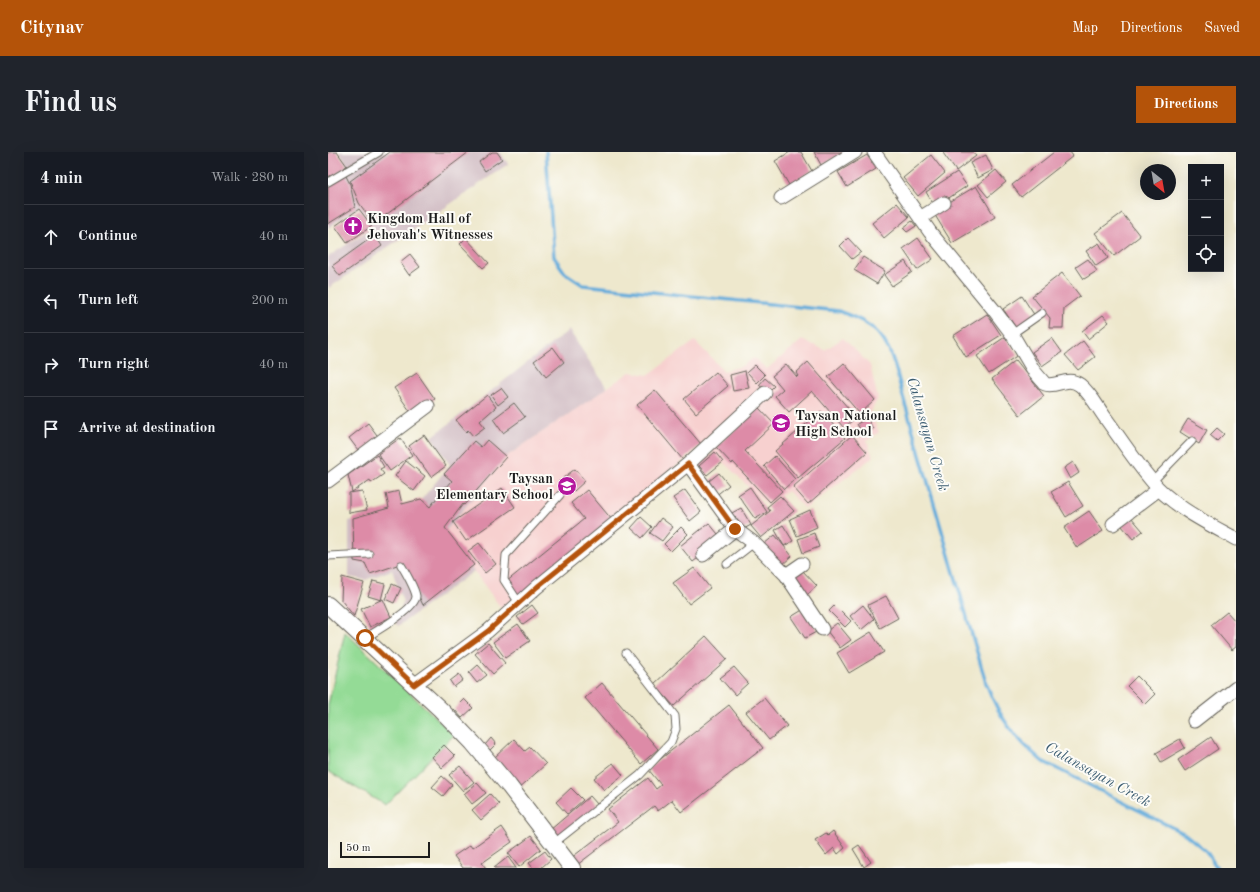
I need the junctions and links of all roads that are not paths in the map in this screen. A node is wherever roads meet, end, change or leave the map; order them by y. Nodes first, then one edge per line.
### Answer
1 (378, 152) edge
2 (855, 152) edge
3 (874, 152) edge
4 (328, 182) edge
5 (781, 198) dead end
6 (944, 203) dead end
7 (920, 218) junction
8 (1042, 313) dead end
9 (1012, 334) junction
10 (765, 393) dead end
11 (428, 406) dead end
12 (1192, 441) dead end
13 (688, 464) junction
14 (328, 481) edge
15 (1156, 485) junction
16 (560, 495) dead end
17 (1113, 524) dead end
18 (735, 529) junction
19 (1236, 539) edge
20 (754, 543) junction
21 (369, 554) dead end
22 (703, 555) dead end
23 (328, 556) edge
24 (401, 564) dead end
25 (727, 564) dead end
26 (802, 564) dead end
27 (786, 575) junction
28 (518, 603) junction
29 (328, 605) edge
30 (822, 629) dead end
31 (365, 638) junction
32 (626, 653) dead end
33 (414, 685) junction
34 (1236, 688) edge
35 (1194, 721) dead end
36 (553, 844) junction
37 (572, 868) edge

1 - 4 lane
2 - 5 street
3 - 7 street
6 - 7 street
7 - 9 street
8 - 9 lane
9 - 15 street
10 - 13 street
11 - 14 street
12 - 15 lane
13 - 18 street
13 - 28 street
15 - 17 street
15 - 19 street
16 - 28 lane
18 - 20 street
18 - 22 street
20 - 25 lane
20 - 27 street
21 - 23 lane
24 - 31 lane
26 - 27 street
27 - 30 street
28 - 33 street
29 - 31 street
31 - 33 street
32 - 36 lane
33 - 36 street
34 - 35 street
36 - 37 street

